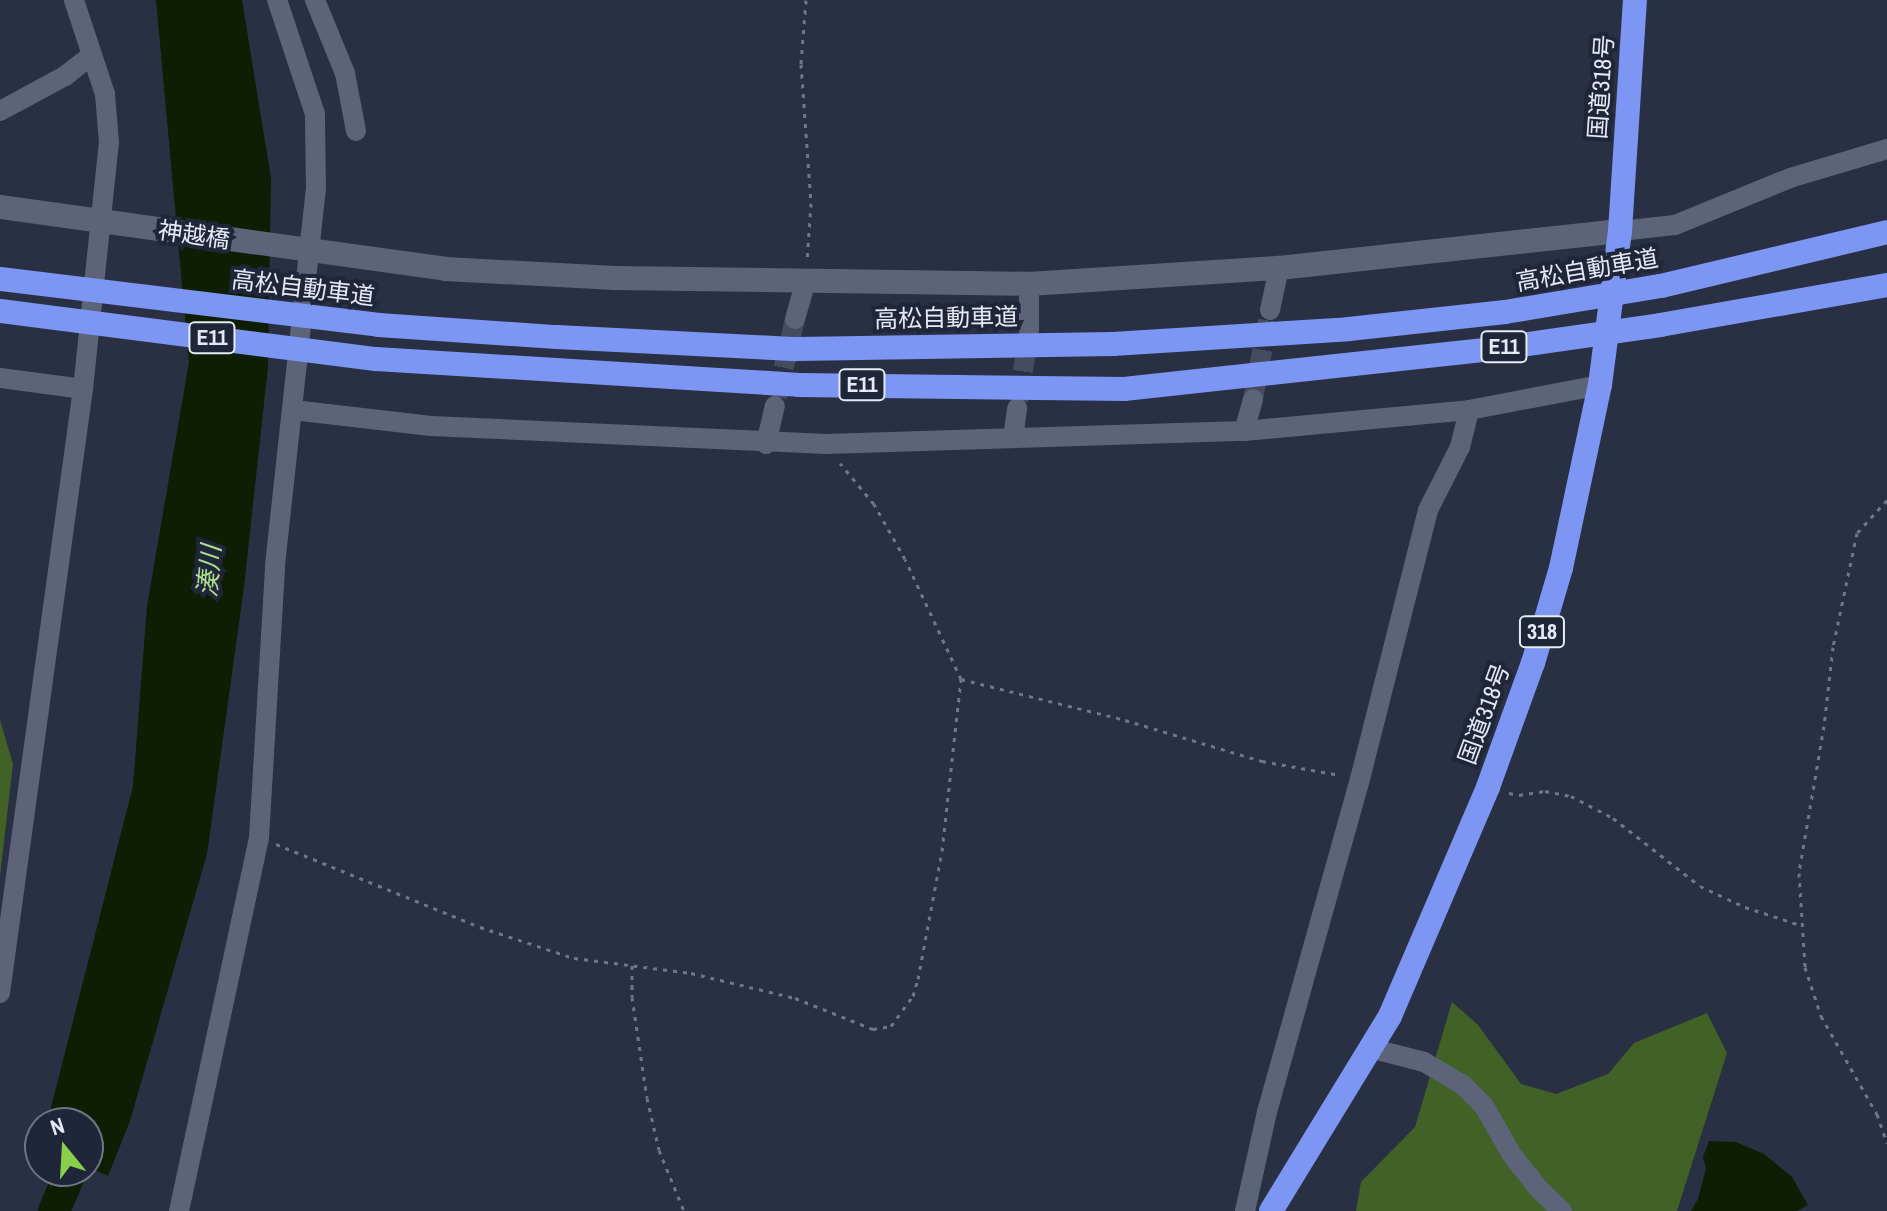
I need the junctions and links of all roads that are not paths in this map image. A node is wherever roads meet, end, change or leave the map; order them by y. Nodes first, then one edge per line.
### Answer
1 (74, 0) edge
2 (277, 0) edge
3 (315, 0) edge
4 (1635, 0) edge
5 (92, 55) junction
6 (0, 111) edge
7 (356, 131) dead end
8 (1887, 149) edge
9 (0, 207) edge
10 (111, 223) junction
11 (1620, 231) junction
12 (1887, 232) edge
13 (310, 252) junction
14 (1279, 268) junction
15 (0, 279) edge
16 (806, 281) junction
17 (1029, 284) junction
18 (1887, 285) edge
19 (1270, 310) tunnel mouth
20 (0, 311) edge
21 (795, 319) tunnel mouth
22 (1029, 330) tunnel mouth
23 (0, 378) edge
24 (1600, 385) junction
25 (83, 389) junction
26 (1253, 399) tunnel mouth
27 (775, 406) tunnel mouth
28 (1017, 408) tunnel mouth
29 (293, 410) junction
30 (1469, 410) junction
31 (1244, 431) junction
32 (1013, 438) junction
33 (766, 444) junction
34 (0, 993) edge
35 (1370, 1048) junction
36 (179, 1211) edge
37 (1245, 1211) edge
38 (1271, 1211) edge
39 (1562, 1211) edge

1 - 5 street
2 - 13 street
3 - 7 street
4 - 11 highway, 国道318号 / 318
5 - 6 street
5 - 10 street
8 - 11 street
9 - 10 street, 神越橋
10 - 13 street, 神越橋
10 - 25 street
11 - 14 street, 神越橋
11 - 24 highway, 国道318号 / 318
12 - 15 highway, 高松自動車道 / E11
13 - 16 street, 神越橋
13 - 29 street
14 - 17 street, 神越橋
14 - 19 street
16 - 17 street, 神越橋
16 - 21 street
17 - 22 street
18 - 20 highway, E11
23 - 25 street
24 - 30 street
24 - 35 highway, 国道318号 / 318
25 - 34 street
26 - 31 street
27 - 33 street
28 - 32 street
29 - 33 street
29 - 36 street
30 - 31 street
30 - 37 street
31 - 32 street
32 - 33 street
35 - 38 highway, 国道318号 / 318
35 - 39 street

